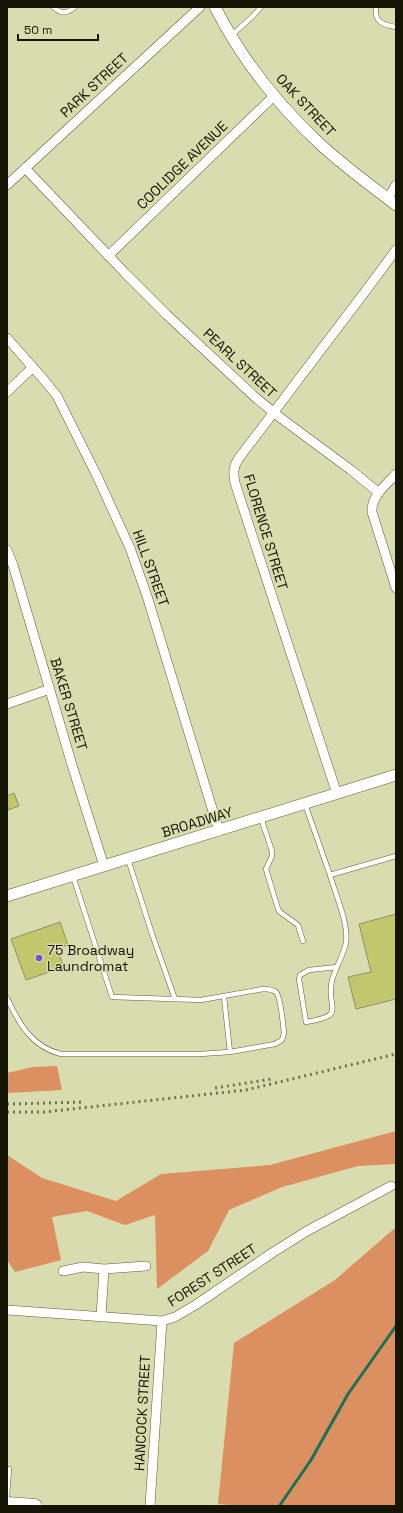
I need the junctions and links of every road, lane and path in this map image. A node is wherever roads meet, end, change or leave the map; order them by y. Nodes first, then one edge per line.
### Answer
1 (54, 7) edge
2 (75, 7) edge
3 (200, 7) edge
4 (215, 7) edge
5 (261, 7) edge
6 (376, 7) edge
7 (396, 27) edge
8 (231, 36) junction
9 (275, 95) junction
10 (25, 168) junction
11 (7, 185) edge
12 (396, 185) edge
13 (392, 201) edge
14 (396, 250) edge
15 (108, 256) junction
16 (7, 338) edge
17 (33, 367) junction
18 (7, 392) edge
19 (273, 412) junction
20 (396, 474) edge
21 (379, 493) junction
22 (7, 550) edge
23 (396, 588) edge
24 (50, 689) junction
25 (7, 704) edge
26 (396, 775) edge
27 (337, 794) junction
28 (304, 804) junction
29 (261, 818) junction
30 (219, 831) junction
31 (396, 856) edge
32 (128, 859) junction
33 (104, 866) junction
34 (330, 875) junction
35 (74, 876) junction
36 (7, 896) edge
37 (303, 941) dead end
38 (337, 967) junction
39 (224, 997) junction
40 (7, 998) edge
41 (175, 999) junction
42 (230, 1052) junction
43 (391, 1186) dead end
44 (146, 1266) dead end
45 (104, 1269) junction
46 (63, 1271) dead end
47 (7, 1310) edge
48 (101, 1317) junction
49 (162, 1321) junction
50 (9, 1469) dead end
51 (7, 1496) edge
52 (7, 1504) edge
53 (27, 1506) edge
54 (34, 1506) edge
55 (150, 1506) edge

1 - 2 lane
3 - 10 street, PARK STREET
4 - 8 street, OAK STREET
5 - 8 lane
6 - 7 lane
8 - 9 street, OAK STREET
9 - 13 street, OAK STREET
9 - 15 street, COOLIDGE AVENUE
10 - 11 street, PARK STREET
10 - 15 street, PEARL STREET
12 - 13 street
14 - 19 street, FLORENCE STREET
15 - 19 street, PEARL STREET
16 - 17 street, HILL STREET
17 - 18 street
17 - 30 street, HILL STREET
19 - 21 street, PEARL STREET
19 - 27 street, FLORENCE STREET
20 - 21 street
21 - 23 street
22 - 24 street, BAKER STREET
24 - 25 street
24 - 33 street, BAKER STREET
26 - 27 street, BROADWAY
27 - 28 street, BROADWAY
28 - 29 street, BROADWAY
28 - 34 lane
29 - 30 street, BROADWAY
29 - 37 lane
30 - 32 street, BROADWAY
31 - 34 lane
32 - 33 street, BROADWAY
32 - 41 lane
33 - 35 street, BROADWAY
34 - 38 lane
35 - 36 street, BROADWAY
35 - 41 lane
38 - 38 lane
39 - 41 lane
39 - 42 lane
39 - 42 lane
40 - 42 lane
43 - 49 street, FOREST STREET
44 - 45 street
45 - 46 street
45 - 48 street
47 - 48 street, FOREST STREET
48 - 49 street, FOREST STREET
49 - 55 street, HANCOCK STREET
50 - 51 lane
52 - 53 main road
53 - 54 main road

